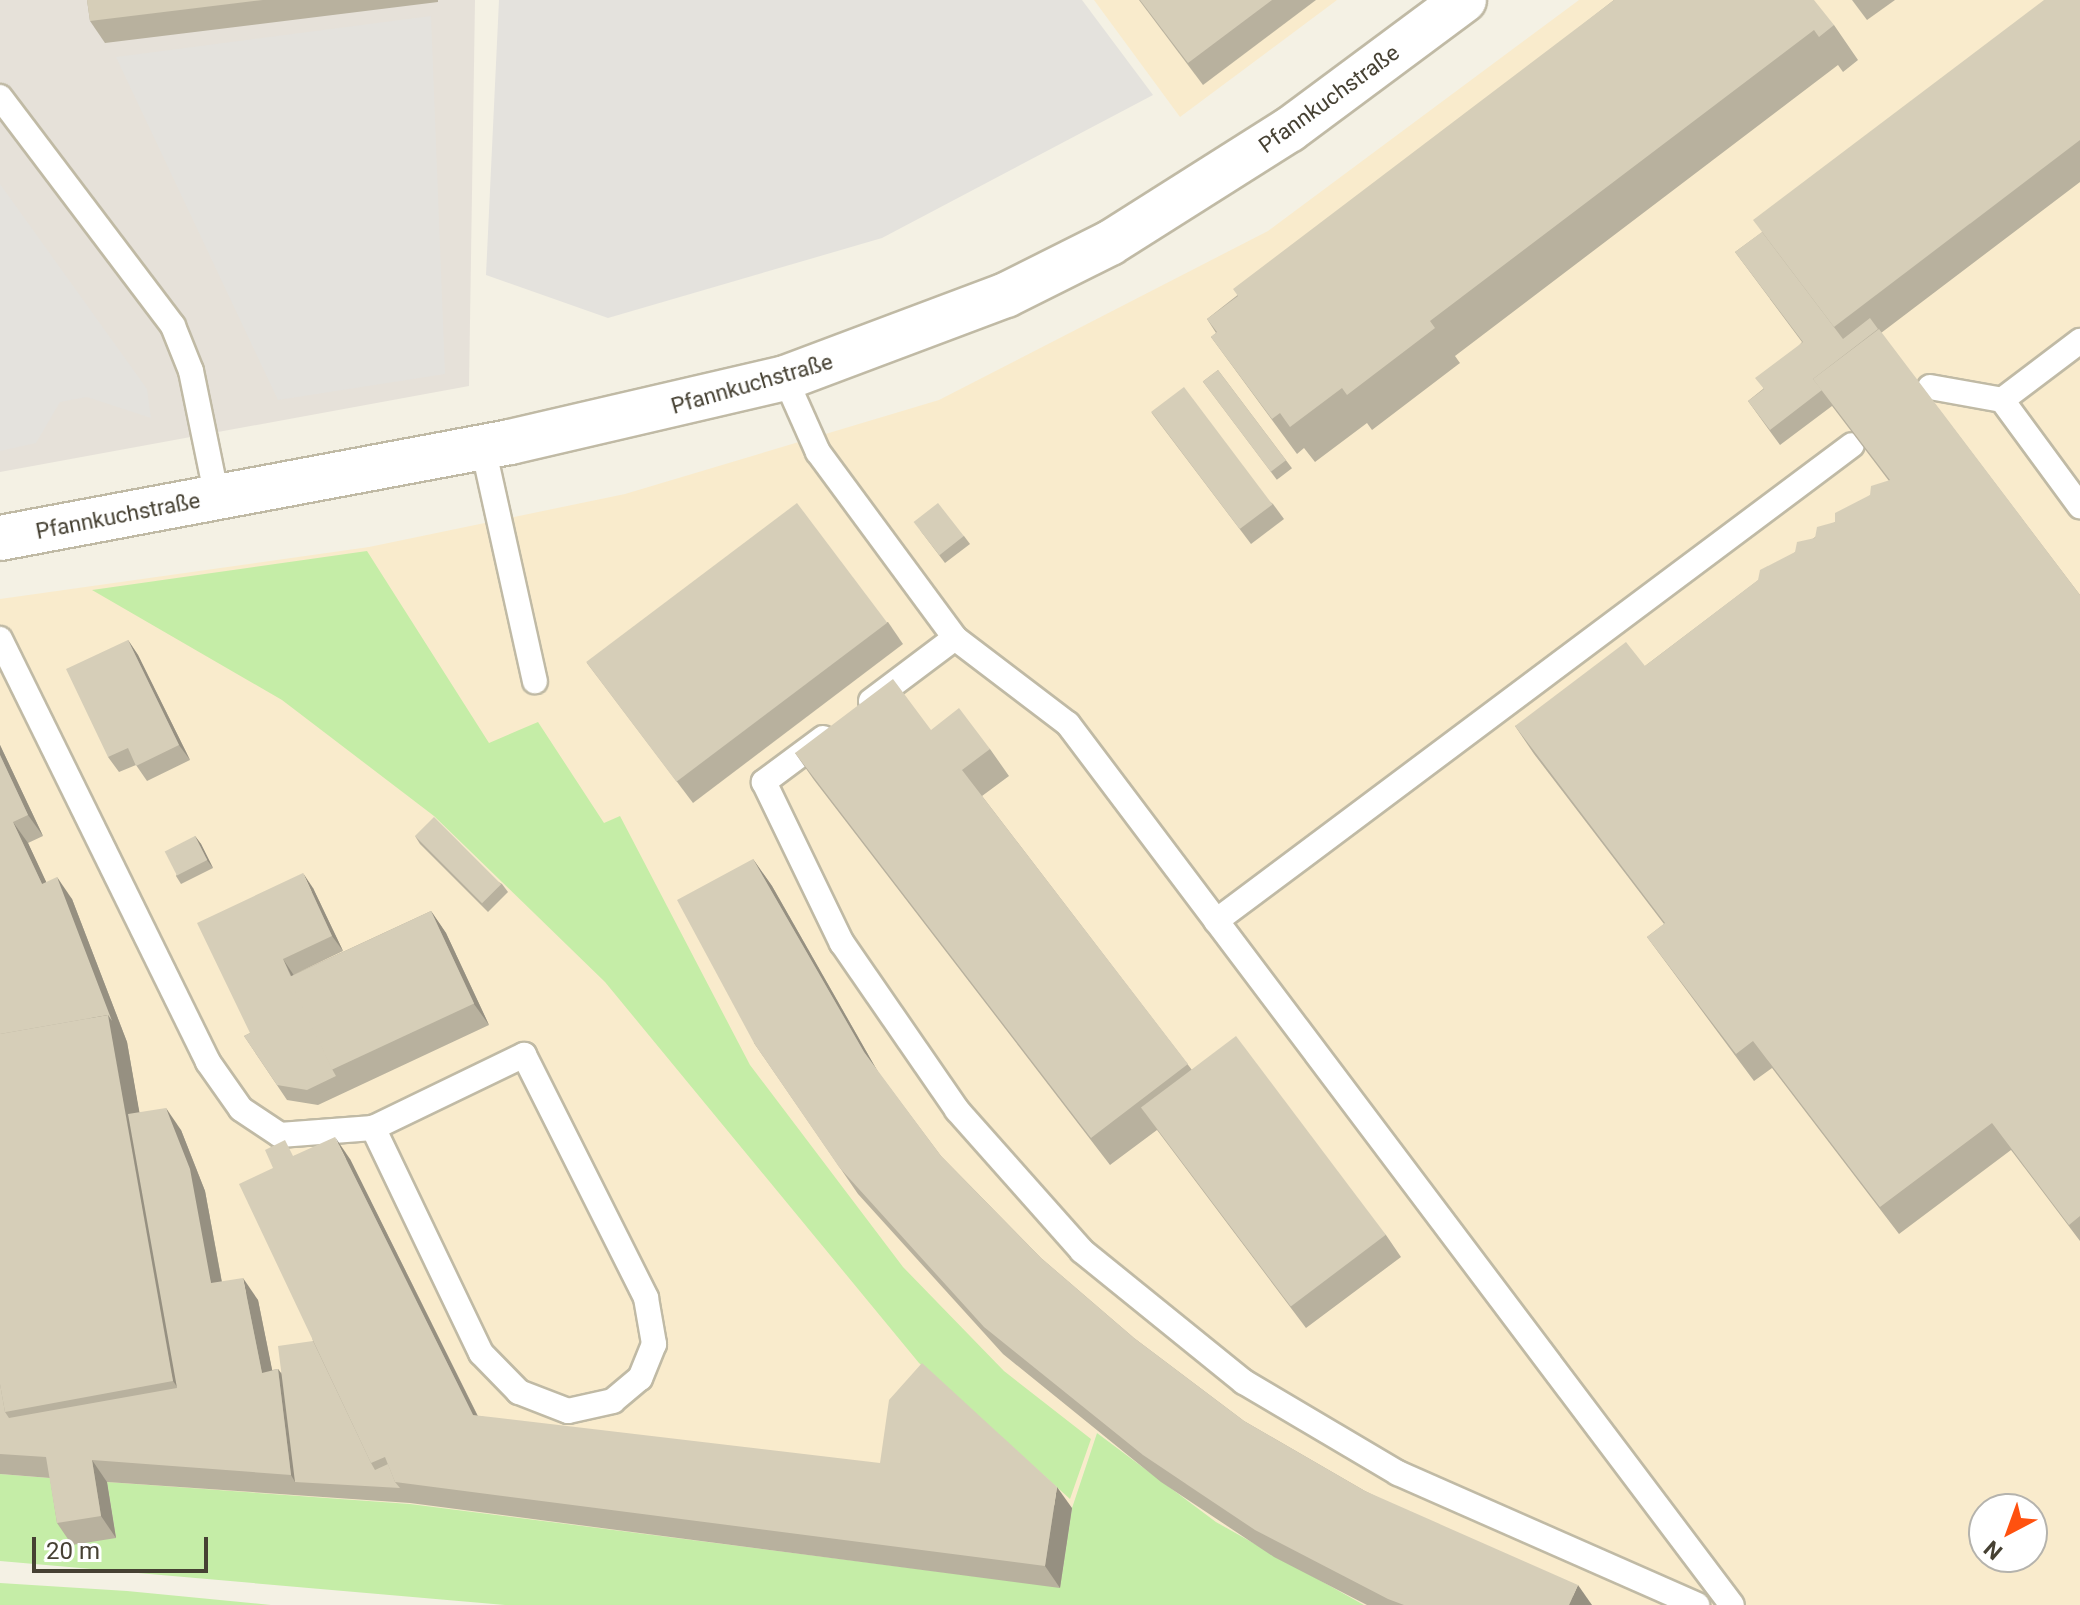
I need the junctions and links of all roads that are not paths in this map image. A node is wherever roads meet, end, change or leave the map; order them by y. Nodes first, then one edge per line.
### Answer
1 (1464, 0) edge
2 (0, 97) edge
3 (2080, 341) edge
4 (785, 378) junction
5 (1930, 387) dead end
6 (2002, 400) junction
7 (1852, 445) edge
8 (483, 447) junction
9 (217, 498) junction
10 (2080, 506) edge
11 (0, 538) edge
12 (955, 638) junction
13 (0, 639) edge
14 (535, 681) dead end
15 (1216, 921) junction
16 (373, 1128) junction
17 (1697, 1605) edge
18 (1732, 1605) edge

1 - 4 street, Pfannkuchstraße
2 - 9 lane
3 - 6 lane
4 - 8 street, Pfannkuchstraße
4 - 12 lane
5 - 6 lane
6 - 10 lane
7 - 15 lane
8 - 9 street, Pfannkuchstraße
8 - 14 lane
9 - 11 street, Pfannkuchstraße
12 - 15 lane
12 - 17 lane
13 - 16 lane
15 - 18 lane
16 - 16 lane

